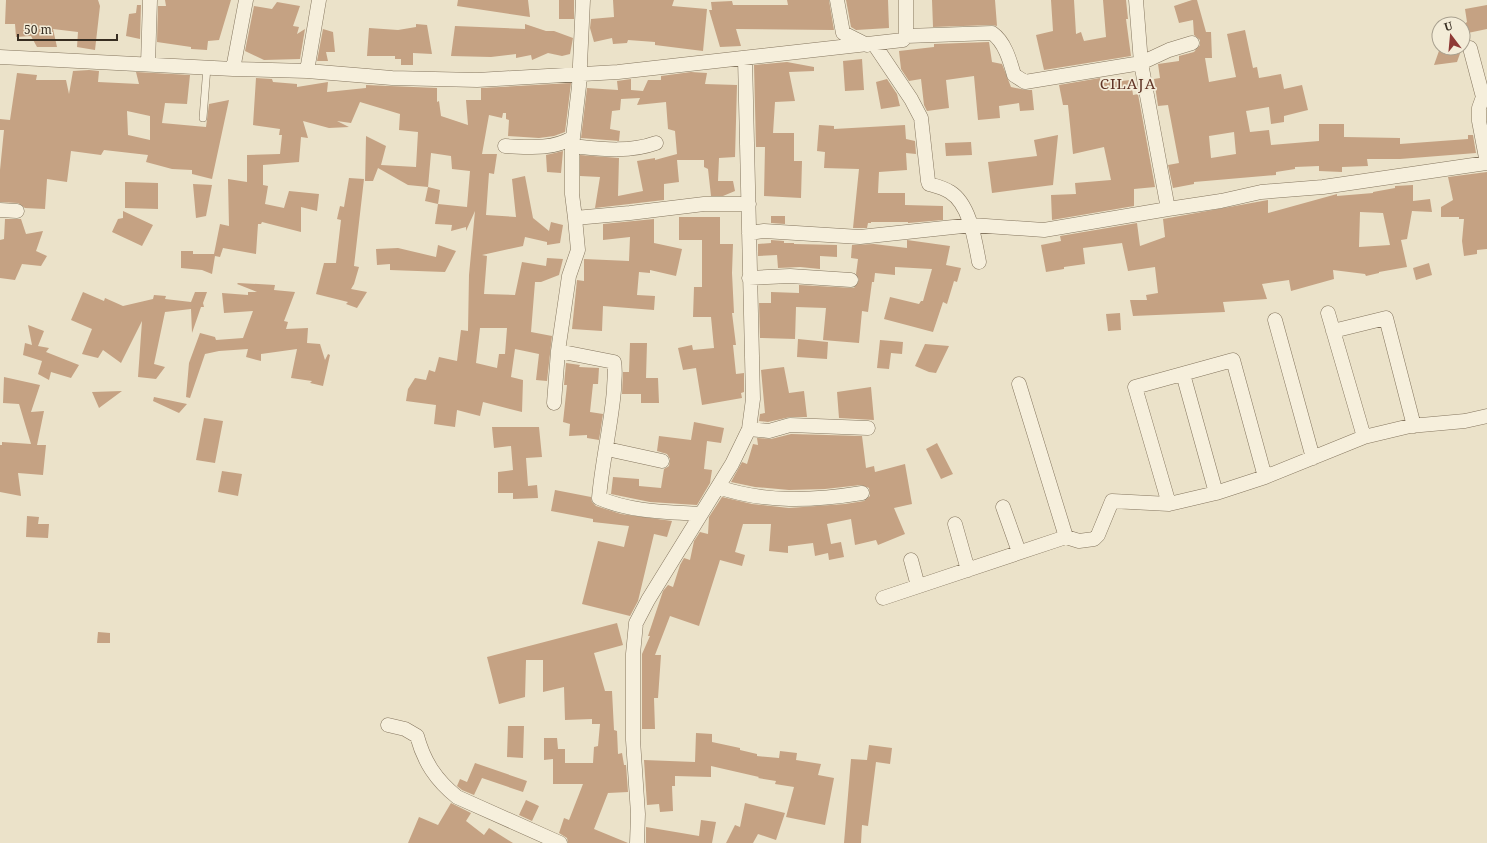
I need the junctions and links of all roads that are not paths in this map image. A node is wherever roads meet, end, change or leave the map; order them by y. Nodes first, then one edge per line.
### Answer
1 (150, 0) edge
2 (246, 0) edge
3 (319, 0) edge
4 (583, 0) edge
5 (837, 0) edge
6 (906, 0) edge
7 (1136, 0) edge
8 (906, 36) junction
9 (1192, 43) dead end
10 (871, 45) junction
11 (1471, 52) edge
12 (0, 57) edge
13 (745, 58) junction
14 (1141, 63) junction
15 (148, 64) junction
16 (207, 67) junction
17 (233, 70) junction
18 (307, 71) junction
19 (578, 74) junction
20 (204, 118) dead end
21 (572, 142) junction
22 (656, 143) dead end
23 (505, 146) dead end
24 (1487, 163) edge
25 (749, 204) junction
26 (1168, 209) junction
27 (0, 210) edge
28 (17, 211) dead end
29 (575, 218) junction
30 (972, 225) junction
31 (749, 233) junction
32 (979, 262) dead end
33 (749, 278) junction
34 (851, 280) dead end
35 (1328, 312) dead end
36 (1275, 320) dead end
37 (1333, 332) junction
38 (558, 351) junction
39 (1183, 374) junction
40 (1019, 384) dead end
41 (554, 403) dead end
42 (1487, 416) edge
43 (1414, 426) junction
44 (868, 428) dead end
45 (749, 429) junction
46 (1364, 437) junction
47 (607, 450) junction
48 (1313, 458) junction
49 (662, 461) dead end
50 (1265, 477) junction
51 (718, 487) junction
52 (862, 493) dead end
53 (1216, 493) junction
54 (1168, 504) junction
55 (1003, 507) dead end
56 (701, 514) junction
57 (955, 524) dead end
58 (1066, 537) junction
59 (1019, 552) junction
60 (911, 560) dead end
61 (968, 570) junction
62 (918, 586) junction
63 (883, 598) dead end
64 (388, 725) dead end
65 (560, 843) edge
66 (638, 843) edge

1 - 15 street
2 - 17 street
3 - 18 street
4 - 19 street
5 - 10 street
6 - 8 street
7 - 14 street
8 - 10 street
8 - 14 street
9 - 14 street
10 - 13 street
10 - 30 street
11 - 24 street
12 - 15 street
13 - 19 street
13 - 25 street
14 - 26 street
15 - 16 street
16 - 17 street
16 - 20 lane
17 - 18 street
18 - 19 street
19 - 21 street
21 - 22 street
21 - 23 street
21 - 29 street
24 - 26 street
25 - 29 street
25 - 31 street
26 - 30 street
27 - 28 street
29 - 38 street
30 - 31 street
30 - 32 street
31 - 33 street
33 - 34 street
33 - 45 street
35 - 37 street
36 - 48 street
37 - 43 street
37 - 46 street
38 - 41 street
38 - 47 street
39 - 50 street
39 - 53 street
39 - 54 street
40 - 58 street
42 - 43 street
43 - 46 street
44 - 45 street
45 - 51 street
46 - 48 street
47 - 49 street
47 - 56 street
48 - 50 street
50 - 53 street
51 - 52 street
51 - 56 street
53 - 54 street
54 - 58 street
55 - 59 street
56 - 66 street
57 - 61 street
58 - 59 street
59 - 61 street
60 - 62 street
61 - 62 street
62 - 63 street
64 - 65 street

